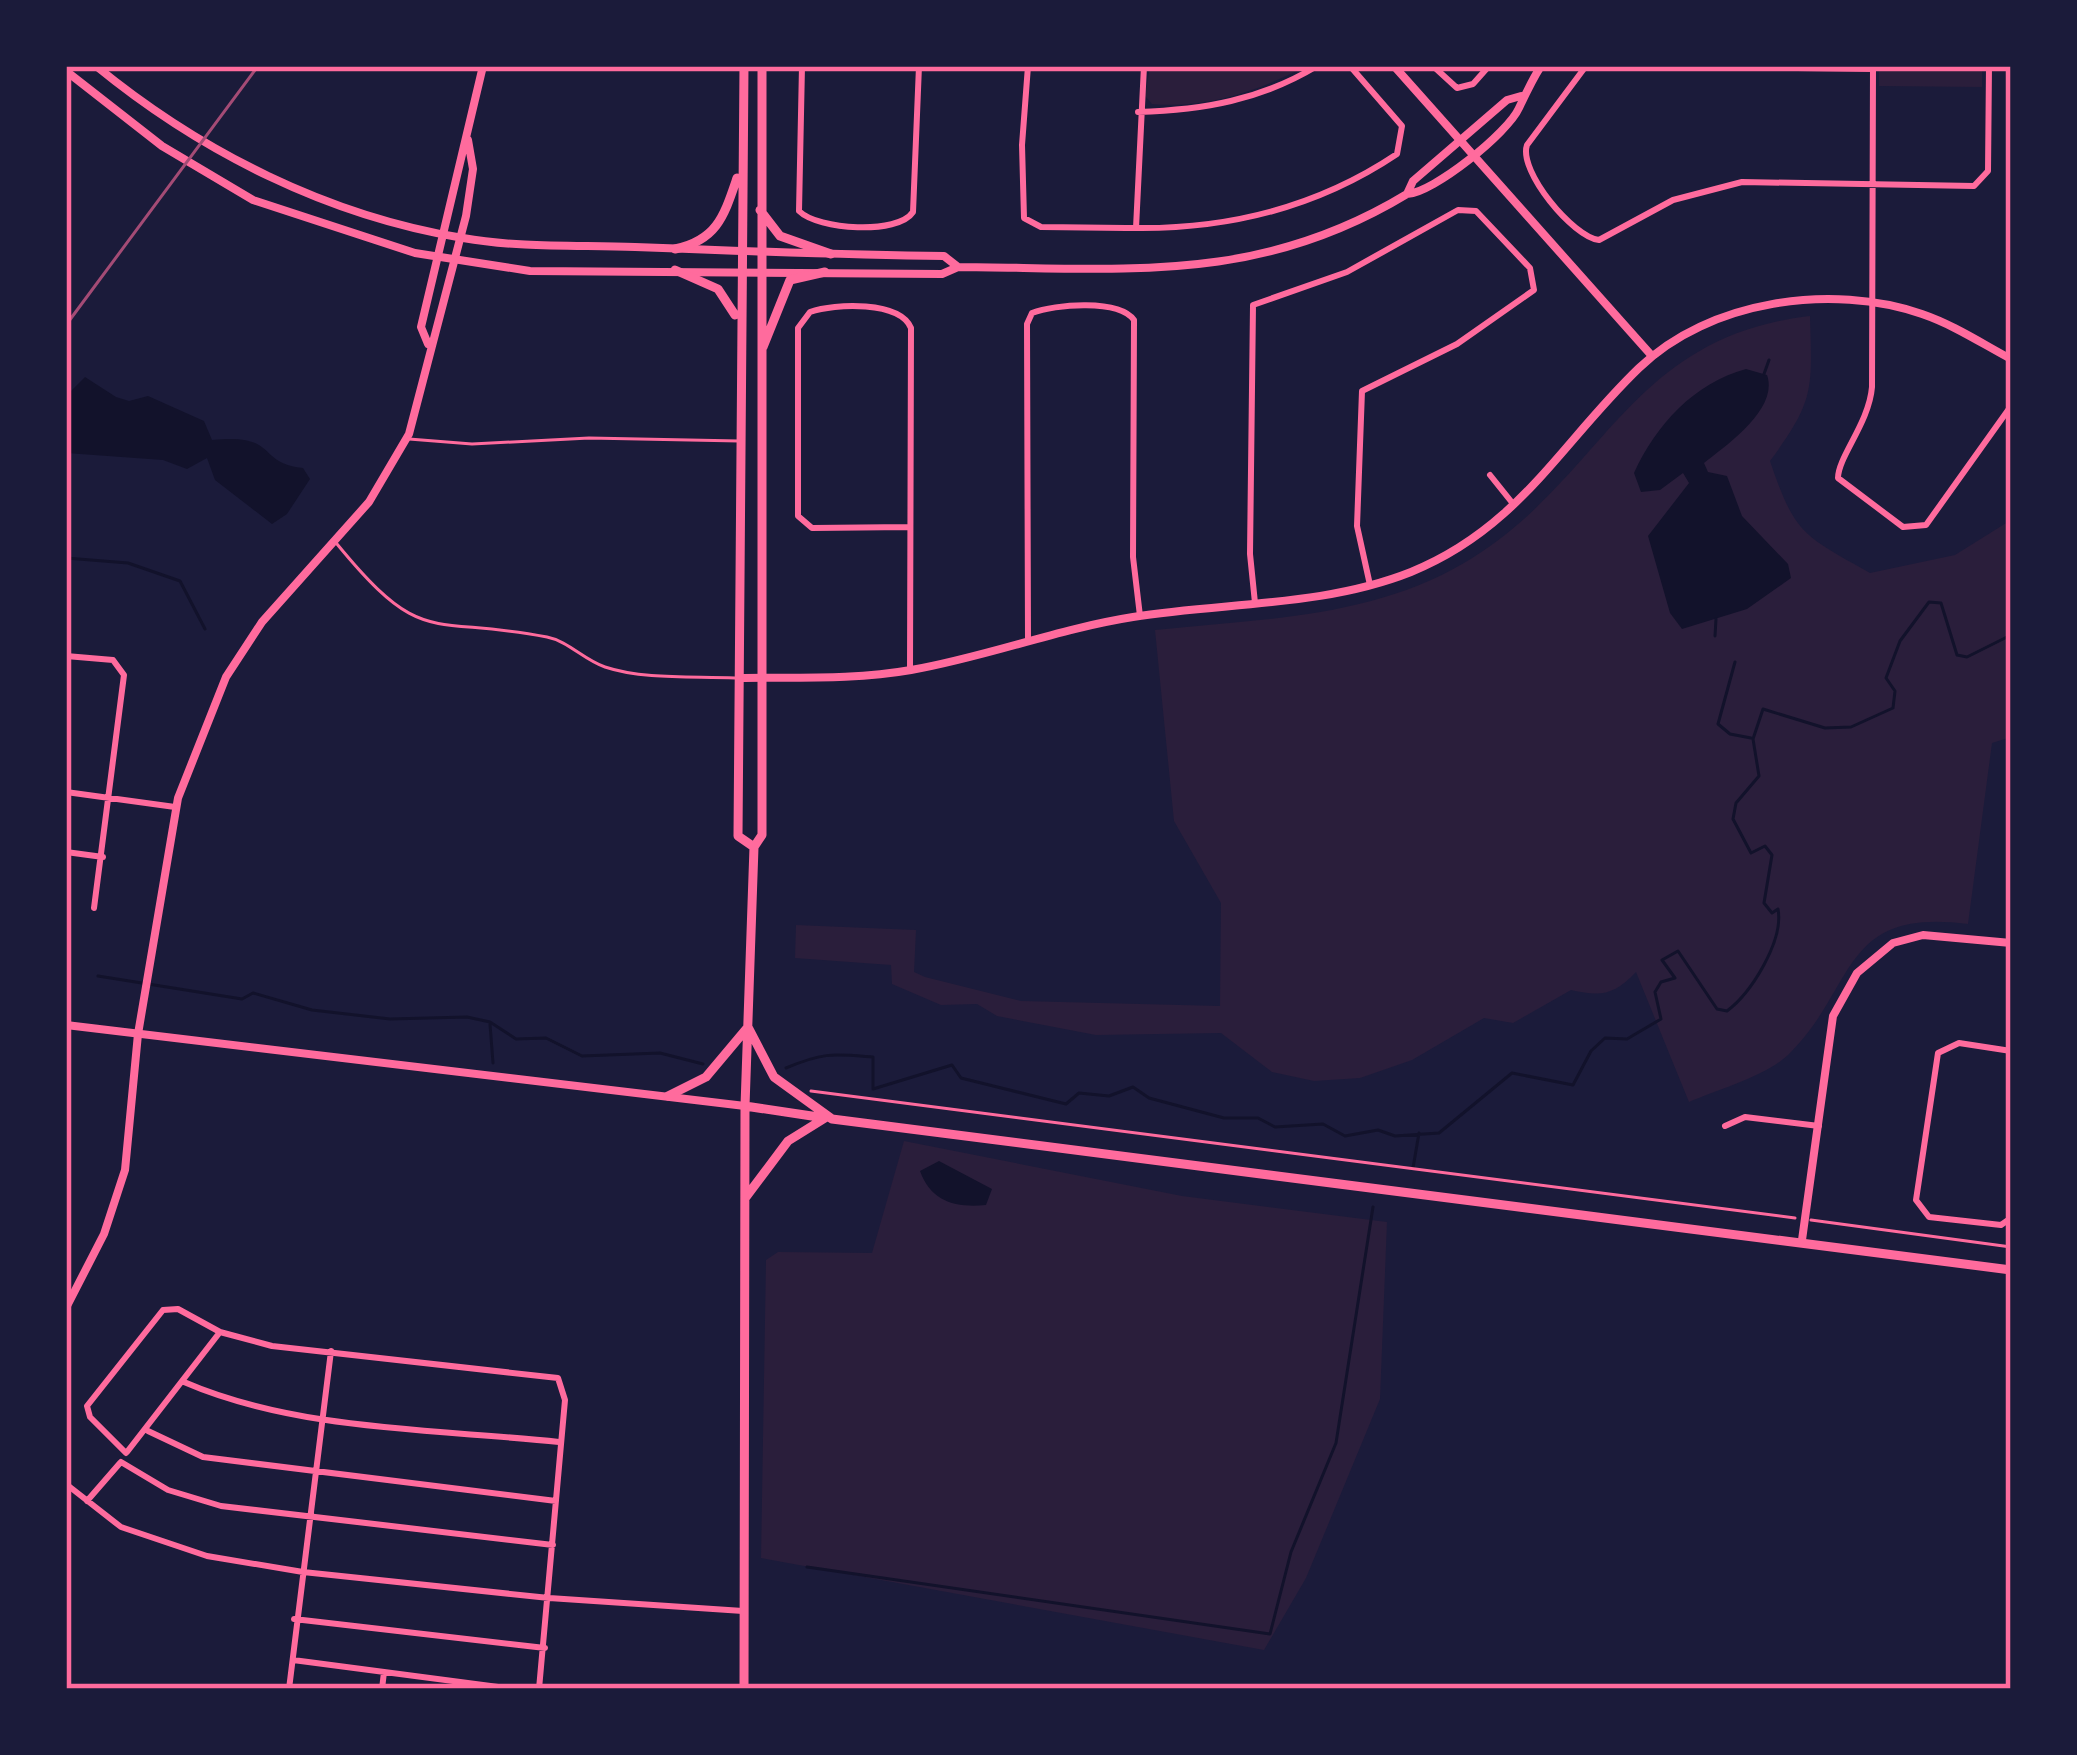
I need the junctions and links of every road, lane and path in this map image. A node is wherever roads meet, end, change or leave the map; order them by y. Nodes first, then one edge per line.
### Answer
1 (96, 66) edge
2 (483, 66) edge
3 (744, 66) edge
4 (762, 66) edge
5 (802, 66) edge
6 (919, 66) edge
7 (1028, 66) edge
8 (1144, 66) edge
9 (1318, 66) edge
10 (1350, 66) edge
11 (1394, 66) edge
12 (1433, 66) edge
13 (1490, 66) edge
14 (1541, 66) edge
15 (1586, 66) edge
16 (1654, 66) edge
17 (1989, 66) edge
18 (1873, 68) edge
19 (66, 70) edge
20 (1521, 96) junction
21 (1138, 112) junction
22 (468, 140) junction
23 (1462, 143) junction
24 (1473, 155) junction
25 (741, 167) junction
26 (1871, 183) junction
27 (1407, 194) junction
28 (760, 210) junction
29 (1136, 228) junction
30 (442, 234) junction
31 (460, 238) junction
32 (675, 249) junction
33 (740, 251) junction
34 (760, 252) junction
35 (831, 254) junction
36 (436, 256) junction
37 (454, 260) junction
38 (958, 267) junction
39 (675, 270) junction
40 (740, 270) junction
41 (760, 271) junction
42 (826, 272) junction
43 (1869, 301) junction
44 (428, 345) junction
45 (740, 349) junction
46 (1652, 356) junction
47 (2011, 359) edge
48 (759, 364) junction
49 (2011, 406) edge
50 (407, 439) junction
51 (739, 442) junction
52 (1490, 475) dead end
53 (1516, 506) junction
54 (910, 527) junction
55 (335, 543) junction
56 (1370, 585) junction
57 (1255, 603) junction
58 (1140, 616) junction
59 (1028, 638) junction
60 (66, 656) edge
61 (910, 671) junction
62 (761, 677) junction
63 (739, 678) junction
64 (66, 792) edge
65 (110, 799) junction
66 (176, 807) junction
67 (754, 847) junction
68 (66, 852) edge
69 (103, 857) junction
70 (94, 908) dead end
71 (2011, 943) edge
72 (66, 1025) edge
73 (748, 1028) junction
74 (138, 1034) junction
75 (2011, 1051) edge
76 (796, 1087) dead end
77 (668, 1096) junction
78 (745, 1106) junction
79 (829, 1119) junction
80 (1725, 1126) dead end
81 (1819, 1126) junction
82 (746, 1197) junction
83 (1787, 1217) dead end
84 (2011, 1218) edge
85 (1824, 1222) dead end
86 (1802, 1240) junction
87 (2011, 1247) edge
88 (2011, 1270) edge
89 (66, 1308) edge
90 (220, 1332) junction
91 (331, 1351) junction
92 (184, 1382) junction
93 (324, 1417) junction
94 (148, 1431) junction
95 (559, 1442) junction
96 (126, 1453) junction
97 (121, 1462) junction
98 (317, 1475) junction
99 (66, 1484) edge
100 (87, 1501) junction
101 (556, 1502) junction
102 (311, 1516) junction
103 (553, 1545) junction
104 (302, 1572) junction
105 (550, 1598) junction
106 (743, 1611) junction
107 (294, 1619) junction
108 (545, 1648) junction
109 (293, 1660) junction
110 (384, 1672) junction
111 (476, 1686) edge
112 (289, 1689) edge
113 (382, 1689) edge
114 (514, 1689) edge
115 (539, 1689) edge
116 (744, 1689) edge

1 - 30 street
2 - 22 street
3 - 25 main road
4 - 28 main road
5 - 6 street
7 - 29 street
8 - 21 street
9 - 21 street
10 - 29 street
11 - 23 street
12 - 13 street
14 - 20 street
15 - 26 street
16 - 18 street
17 - 26 street
18 - 26 street
19 - 36 street
20 - 23 street
20 - 24 street
21 - 29 street
22 - 30 street
22 - 31 street
23 - 24 street
23 - 27 street
24 - 27 street
24 - 46 street
25 - 32 main road
25 - 33 main road
26 - 43 street
27 - 38 street
28 - 34 main road
28 - 35 main road
30 - 31 street
30 - 36 street
31 - 32 street
31 - 37 street
32 - 33 street
33 - 34 street
33 - 40 main road
34 - 35 street
34 - 41 main road
35 - 38 street
36 - 37 street
36 - 44 street
37 - 39 street
37 - 44 street
38 - 42 street
39 - 40 street
39 - 45 main road
40 - 41 street
40 - 45 main road
41 - 42 street
41 - 48 main road
42 - 48 main road
43 - 46 street
43 - 47 street
43 - 49 street
44 - 50 street
45 - 51 main road
46 - 53 street
48 - 62 main road
50 - 51 lane
50 - 55 street
51 - 63 main road
52 - 53 street
53 - 56 street
54 - 54 street
54 - 61 street
55 - 63 lane
55 - 66 street
56 - 57 street
56 - 57 street
57 - 58 street
58 - 59 street
58 - 59 street
59 - 61 street
60 - 65 street
61 - 62 street
62 - 63 street
62 - 67 main road
63 - 67 main road
64 - 65 street
65 - 66 street
65 - 69 street
66 - 74 street
67 - 73 main road
68 - 69 street
69 - 70 street
71 - 81 street
72 - 74 street
73 - 77 main road
73 - 78 main road
73 - 79 main road
74 - 77 street
74 - 89 street
75 - 84 street
76 - 83 path
77 - 78 street
78 - 79 main road
78 - 82 main road
79 - 82 main road
79 - 86 main road
80 - 81 street
81 - 86 street
82 - 106 main road
85 - 87 path
86 - 88 main road
90 - 91 street
90 - 92 street
90 - 96 street
91 - 93 street
91 - 95 street
92 - 93 street
92 - 94 street
93 - 95 street
93 - 98 street
94 - 96 street
94 - 98 street
95 - 101 street
96 - 97 street
97 - 100 street
97 - 102 street
98 - 101 street
98 - 102 street
99 - 100 street
100 - 104 street
101 - 103 street
102 - 103 street
102 - 104 street
103 - 105 street
104 - 105 street
104 - 107 street
105 - 106 street
105 - 108 street
106 - 116 main road
107 - 108 street
107 - 109 street
108 - 115 street
109 - 110 street
109 - 112 street
110 - 111 street
110 - 113 street
111 - 114 street

